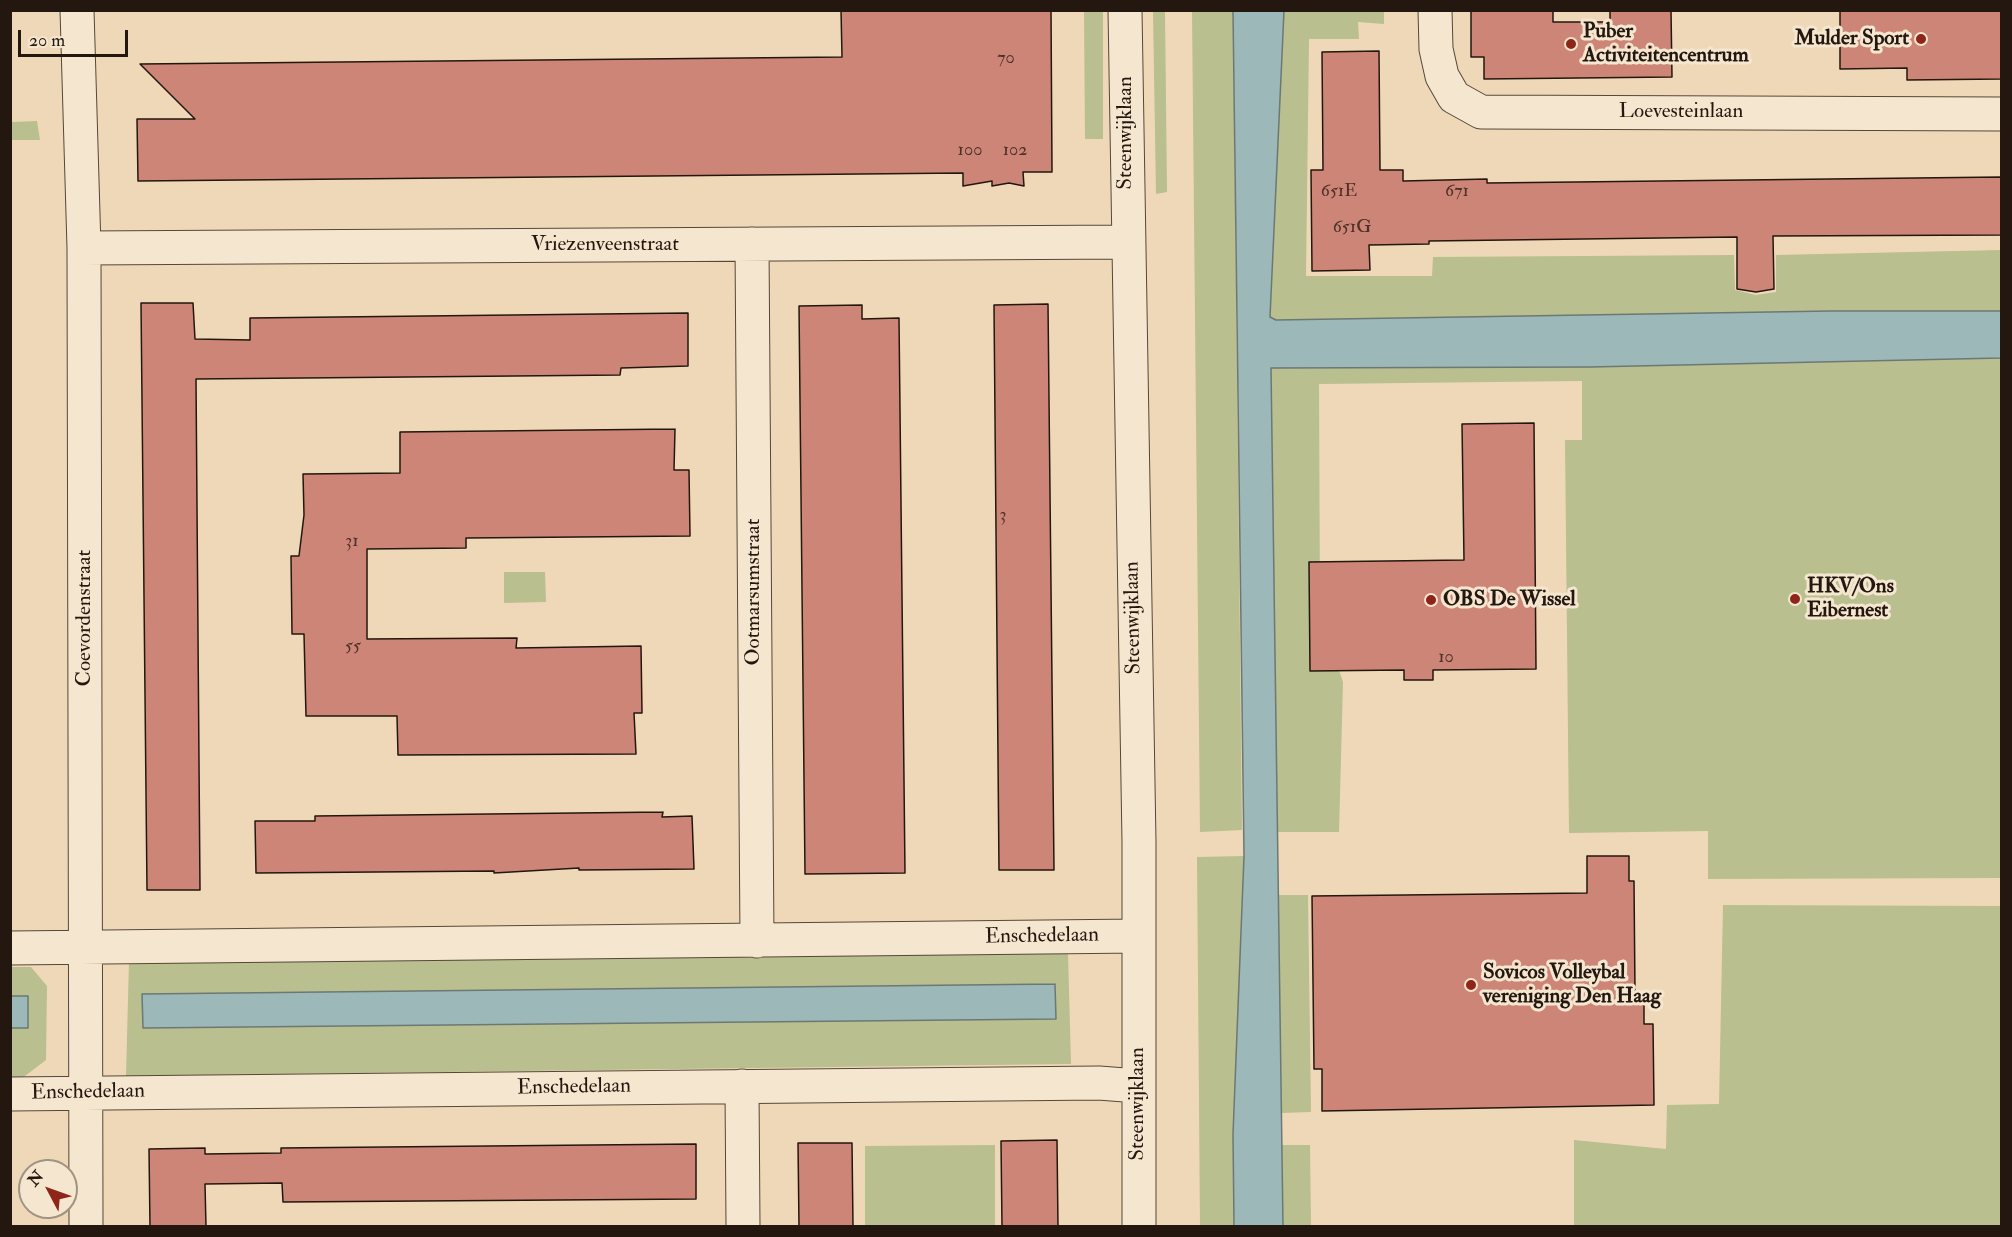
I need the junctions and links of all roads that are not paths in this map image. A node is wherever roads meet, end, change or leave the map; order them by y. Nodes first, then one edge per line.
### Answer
1 (77, 10) edge
2 (1125, 10) edge
3 (1435, 10) edge
4 (2001, 114) edge
5 (1126, 242) junction
6 (752, 244) junction
7 (84, 248) junction
8 (1138, 936) junction
9 (757, 941) junction
10 (10, 948) edge
11 (85, 949) junction
12 (742, 1086) junction
13 (1138, 1086) junction
14 (85, 1093) junction
15 (10, 1094) edge
16 (86, 1227) edge
17 (743, 1227) edge
18 (1139, 1227) edge

1 - 7 street, Coevordenstraat
2 - 5 street, Steenwijklaan
3 - 4 street, Loevesteinlaan
5 - 6 street, Vriezenveenstraat
5 - 8 street, Steenwijklaan
6 - 7 street, Vriezenveenstraat
6 - 9 street, Ootmarsumstraat
7 - 11 street, Coevordenstraat
8 - 9 street, Enschedelaan
8 - 13 street, Steenwijklaan
9 - 11 street, Enschedelaan
10 - 11 street, Enschedelaan
11 - 14 street, Coevordenstraat
12 - 13 street, Enschedelaan
12 - 14 street, Enschedelaan
12 - 17 street
13 - 18 street, Steenwijklaan
14 - 15 street, Enschedelaan
14 - 16 street, Coevordenstraat

